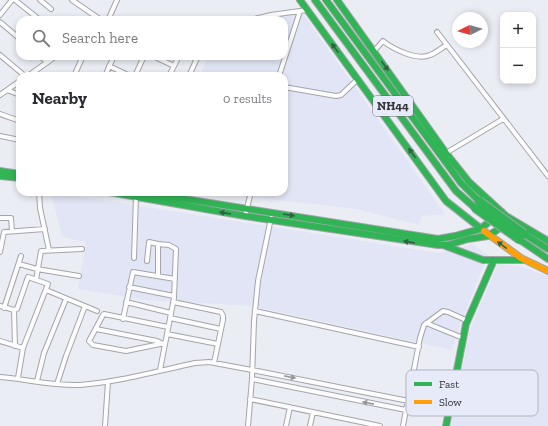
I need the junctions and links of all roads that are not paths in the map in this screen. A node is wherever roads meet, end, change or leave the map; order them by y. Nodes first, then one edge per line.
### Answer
1 (12, 0) edge
2 (15, 0) edge
3 (40, 0) edge
4 (72, 0) edge
5 (118, 0) edge
6 (300, 0) edge
7 (315, 0) edge
8 (326, 0) edge
9 (337, 0) edge
10 (51, 9) dead end
11 (304, 10) junction
12 (0, 15) edge
13 (35, 16) edge
14 (94, 16) edge
15 (110, 16) edge
16 (264, 16) edge
17 (0, 22) edge
18 (437, 32) dead end
19 (16, 36) edge
20 (447, 44) junction
21 (374, 51) junction
22 (288, 52) edge
23 (0, 55) edge
24 (45, 60) edge
25 (50, 60) edge
26 (80, 60) edge
27 (112, 60) edge
28 (142, 60) edge
29 (161, 60) edge
30 (177, 60) edge
31 (196, 60) edge
32 (285, 60) edge
33 (47, 62) junction
34 (109, 66) junction
35 (174, 66) junction
36 (23, 72) edge
37 (34, 72) edge
38 (76, 72) edge
39 (107, 72) edge
40 (122, 72) edge
41 (137, 72) edge
42 (171, 72) edge
43 (191, 72) edge
44 (281, 72) edge
45 (358, 80) junction
46 (16, 84) edge
47 (288, 87) edge
48 (0, 89) edge
49 (4, 93) edge
50 (16, 95) edge
51 (0, 114) edge
52 (503, 119) junction
53 (16, 120) edge
54 (0, 136) edge
55 (16, 139) edge
56 (446, 153) junction
57 (0, 171) edge
58 (16, 173) edge
59 (0, 176) edge
60 (548, 176) edge
61 (16, 178) edge
62 (39, 196) edge
63 (138, 196) edge
64 (150, 196) edge
65 (250, 196) edge
66 (246, 212) junction
67 (502, 212) junction
68 (271, 216) junction
69 (0, 218) edge
70 (512, 220) junction
71 (480, 228) junction
72 (45, 229) junction
73 (12, 231) junction
74 (488, 236) junction
75 (548, 241) edge
76 (442, 242) junction
77 (158, 244) junction
78 (82, 249) dead end
79 (548, 249) edge
80 (50, 250) junction
81 (0, 252) edge
82 (21, 256) dead end
83 (134, 258) dead end
84 (548, 259) edge
85 (494, 260) junction
86 (525, 260) junction
87 (147, 261) dead end
88 (19, 264) junction
89 (38, 269) junction
90 (548, 271) edge
91 (79, 276) dead end
92 (158, 276) junction
93 (175, 279) junction
94 (36, 280) junction
95 (129, 287) junction
96 (46, 290) junction
97 (174, 296) junction
98 (66, 299) junction
99 (126, 302) junction
100 (173, 302) junction
101 (85, 306) junction
102 (2, 307) edge
103 (14, 310) junction
104 (255, 310) junction
105 (96, 311) dead end
106 (171, 313) junction
107 (170, 318) junction
108 (123, 319) junction
109 (468, 320) junction
110 (426, 323) junction
111 (168, 328) junction
112 (96, 329) junction
113 (221, 329) junction
114 (167, 334) junction
115 (463, 338) junction
116 (0, 341) edge
117 (164, 344) junction
118 (218, 344) junction
119 (15, 346) junction
120 (419, 347) junction
121 (24, 348) junction
122 (214, 363) junction
123 (160, 370) junction
124 (252, 370) junction
125 (414, 370) edge
126 (457, 370) edge
127 (0, 377) edge
128 (18, 378) junction
129 (252, 379) junction
130 (37, 381) junction
131 (108, 382) junction
132 (57, 384) junction
133 (250, 399) junction
134 (406, 401) edge
135 (290, 407) junction
136 (406, 410) joint
137 (313, 412) junction
138 (448, 416) edge
139 (105, 426) edge
140 (248, 426) edge
141 (286, 426) edge
142 (310, 426) edge
143 (380, 426) edge
144 (403, 426) edge
145 (446, 426) edge

1 - 12 street
2 - 13 street
3 - 10 street
4 - 14 street
5 - 15 street
6 - 11 main road
7 - 84 main road, NH44, bridge
8 - 79 main road, NH44, bridge
9 - 21 main road
11 - 16 street
11 - 22 street
45 -> 11 main road
17 - 19 street
18 - 20 street
20 - 21 street
20 - 52 street
21 -> 56 main road
23 - 36 street
24 - 33 street
25 - 33 street
26 - 38 street
27 - 34 street
28 - 41 street
29 - 35 street
30 - 35 street
31 - 43 street
32 - 44 street
33 - 37 street
34 - 39 street
34 - 40 street
35 - 42 street
45 - 47 street
71 -> 45 main road
46 - 49 street
48 - 49 street
49 - 50 street
51 - 53 street
52 - 56 street
52 - 60 street
54 - 55 street
56 - 67 main road
57 - 58 main road
59 - 61 main road
62 - 72 street
63 - 83 street
64 - 66 main road
65 - 66 street
66 - 68 main road
67 - 70 main road
67 - 71 main road
68 - 76 main road
68 - 104 street
69 - 73 street
70 - 74 main road
70 - 75 main road
71 - 74 main road
71 - 76 main road
72 - 73 street
72 - 80 street
73 - 81 street
74 - 76 main road
86 -> 74 main road
76 - 85 main road
77 - 87 street
77 - 92 street
77 - 93 street
78 - 80 street
80 - 89 street
82 - 88 street
85 - 86 main road
85 - 109 main road
86 - 90 main road
88 - 89 street
88 - 102 street
89 - 91 street
89 - 94 street
92 - 93 street
92 - 95 street
93 - 97 street
94 - 96 street
94 - 103 street
95 - 97 street
95 - 99 street
96 - 98 street
96 - 121 street
97 - 100 street
98 - 101 street
98 - 130 street
99 - 106 street
99 - 108 street
100 - 106 street
100 - 113 street
101 - 105 street
101 - 132 street
102 - 103 street
103 - 119 street
104 - 120 street
104 - 124 street
106 - 107 street
107 - 111 street
107 - 113 street
108 - 111 street
108 - 112 street
109 - 110 street
109 - 115 main road
110 - 115 street
110 - 120 street
111 - 114 street
112 - 117 street
112 - 117 street
113 - 118 street
114 - 117 street
114 - 118 street
115 - 126 main road
116 - 119 street
117 - 123 street
118 - 122 street
119 - 121 street
120 - 125 street
121 - 128 street
122 - 123 street
122 - 124 street
123 - 131 street
124 - 129 street
124 -> 134 street
127 - 128 street
128 - 130 street
129 - 133 street
136 -> 129 street
130 - 132 street
131 - 132 street
131 - 139 street
133 - 135 street
133 - 140 street
135 - 137 street
135 - 141 street
136 - 144 street
137 - 142 street
137 - 143 street
138 - 145 main road

